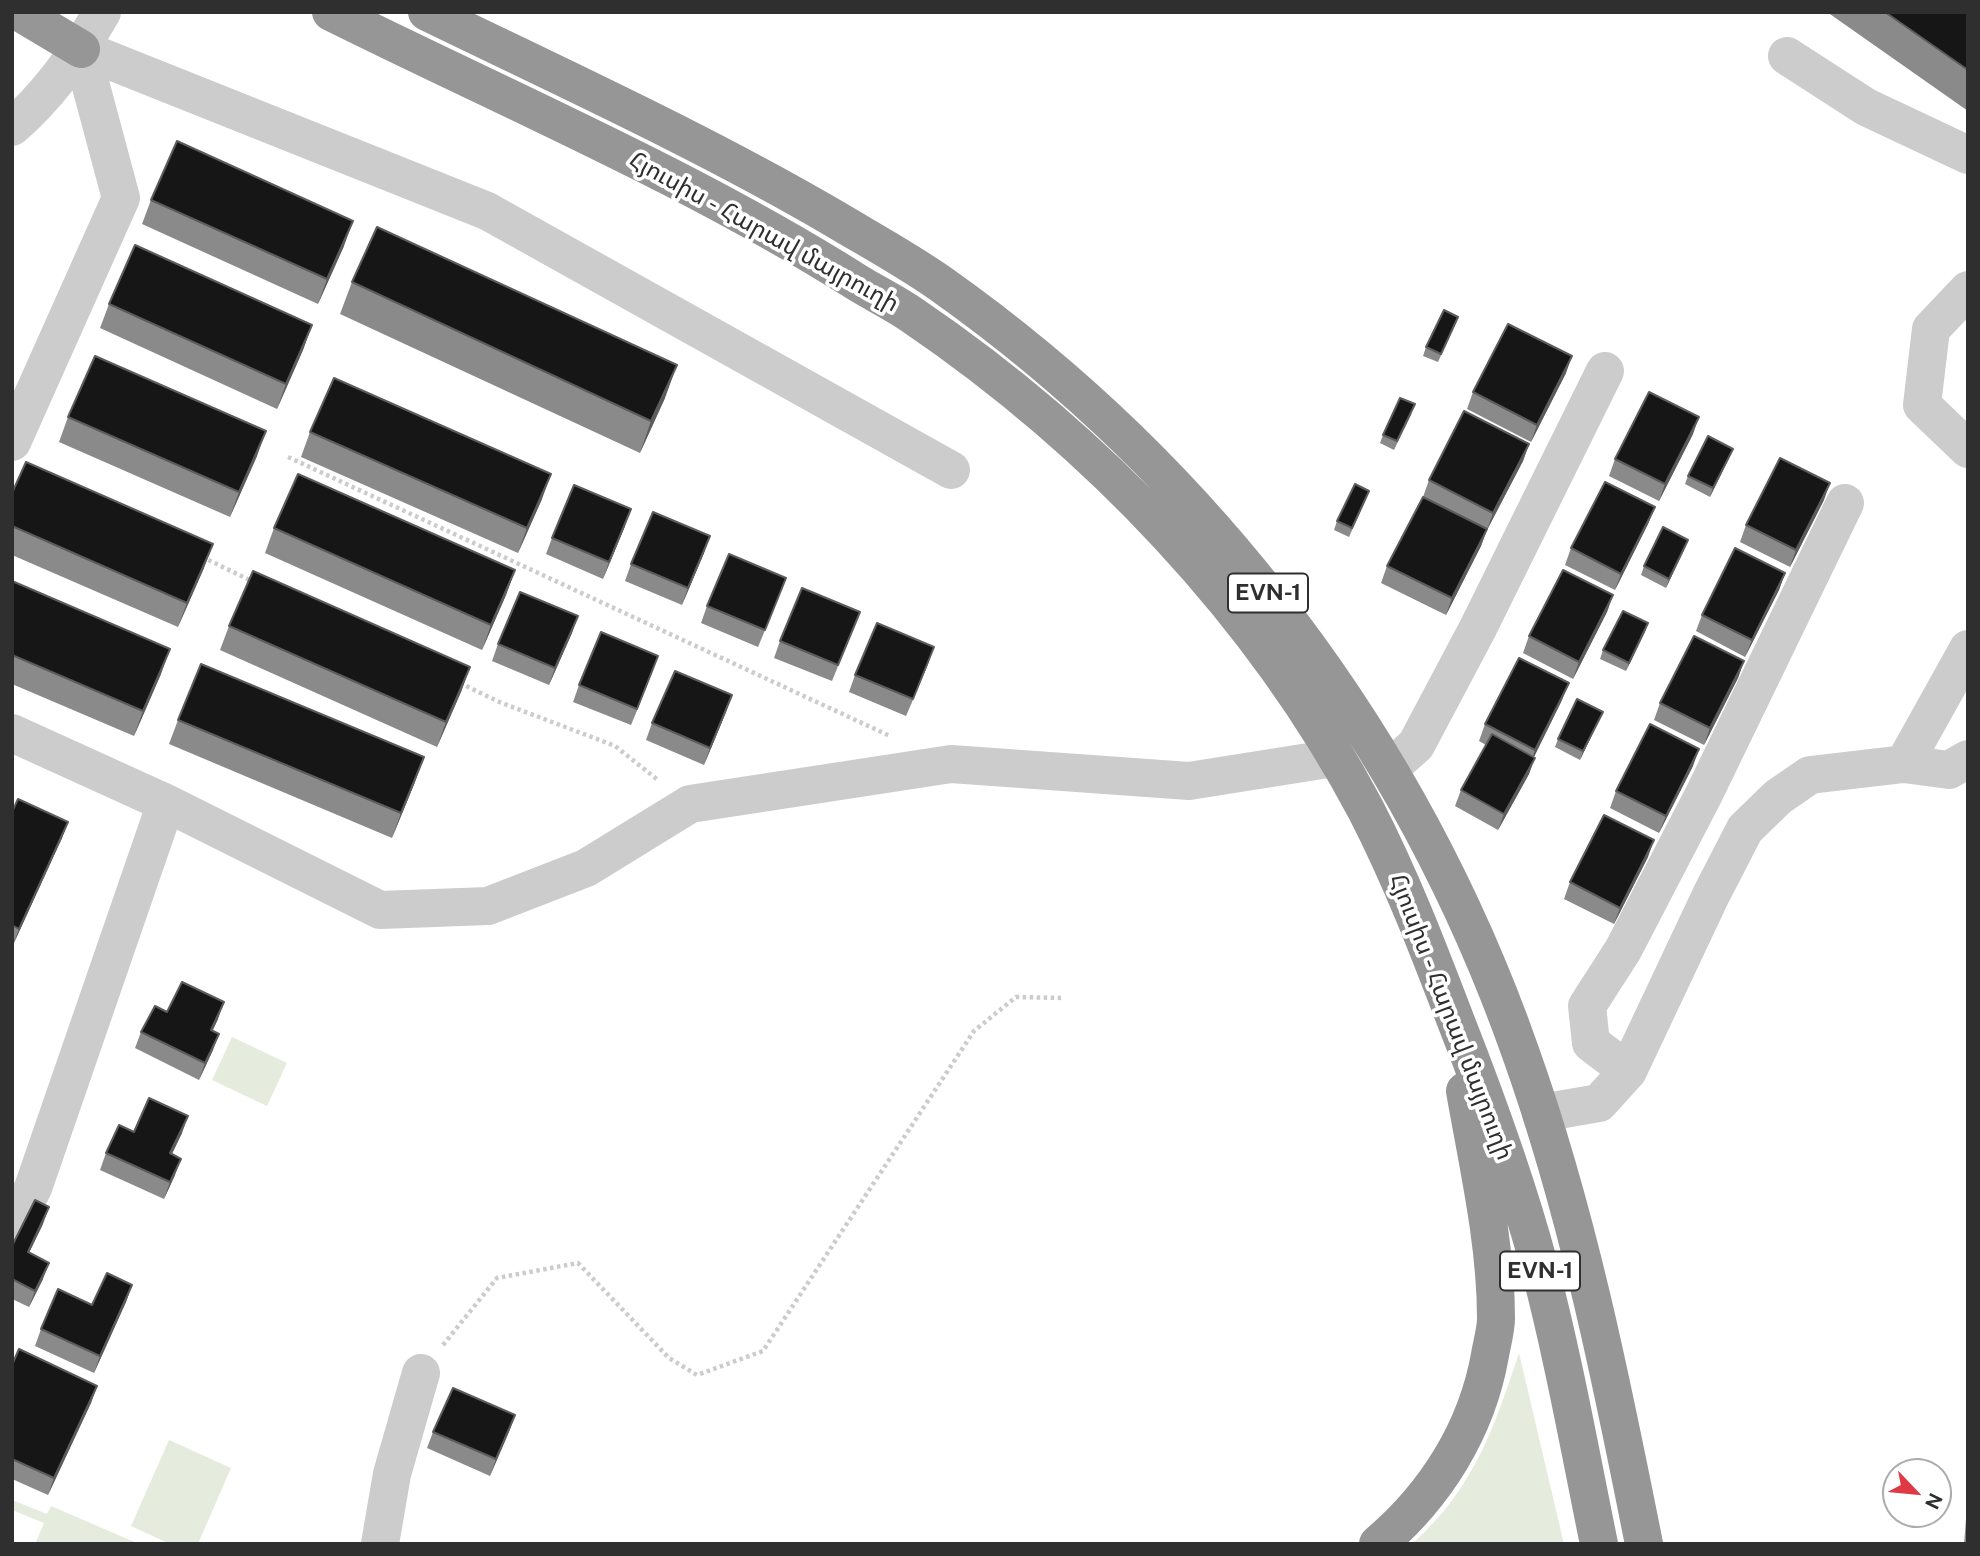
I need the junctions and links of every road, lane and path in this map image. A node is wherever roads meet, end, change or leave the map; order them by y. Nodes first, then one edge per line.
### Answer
1 (19, 12) edge
2 (103, 12) edge
3 (331, 12) edge
4 (427, 12) edge
5 (390, 26) edge
6 (81, 49) junction
7 (1787, 56) dead end
8 (12, 127) edge
9 (1968, 155) edge
10 (1968, 289) edge
11 (1605, 371) dead end
12 (12, 442) edge
13 (1968, 449) edge
14 (288, 457) dead end
15 (951, 470) dead end
16 (1845, 503) dead end
17 (196, 554) edge
18 (259, 584) edge
19 (1968, 649) edge
20 (459, 682) edge
21 (12, 733) edge
22 (901, 741) dead end
23 (1334, 758) junction
24 (1968, 759) edge
25 (1904, 764) junction
26 (1389, 769) junction
27 (166, 803) junction
28 (690, 804) junction
29 (1064, 998) dead end
30 (1450, 1006) junction
31 (1629, 1071) junction
32 (1541, 1113) junction
33 (12, 1228) edge
34 (421, 1373) joint
35 (380, 1544) edge
36 (1378, 1544) edge
37 (1599, 1544) edge
38 (1644, 1544) edge

1 - 6 highway
2 - 6 street
3 - 5 highway, Հյուսիս - Հարավ մայրուղի / EVN-1
4 - 26 highway, Հյուսիս - Հարավ մայրուղի / EVN-1
5 - 23 highway, Հյուսիս - Հարավ մայրուղի / EVN-1
6 - 8 street
6 - 12 street
6 - 15 street
7 - 9 street
10 - 13 street
11 - 26 street
14 - 22 path
16 - 31 street
17 - 18 path
19 - 25 street
20 - 28 path
21 - 27 street
23 - 28 street
23 - 30 highway, Հյուսիս - Հարավ մայրուղի / EVN-1
24 - 25 street
25 - 31 street
26 - 32 highway, Հյուսիս - Հարավ մայրուղի / EVN-1
27 - 28 street
27 - 33 street
29 - 34 path
30 - 36 highway
30 - 37 highway, Հյուսիս - Հարավ մայրուղի / EVN-1
31 - 32 street
32 - 38 highway, Հյուսիս - Հարավ մայրուղի / EVN-1
34 - 35 street

